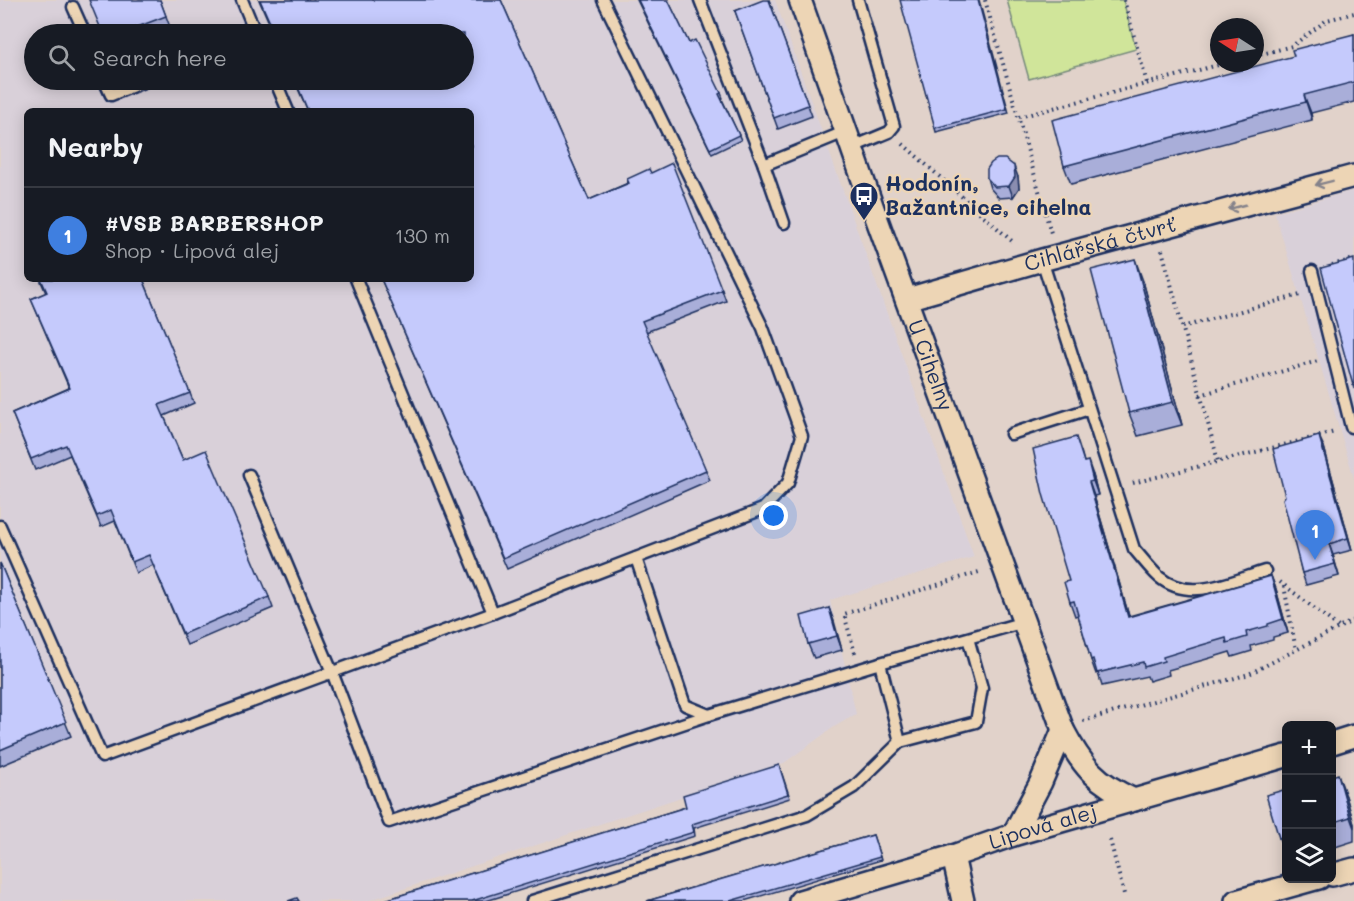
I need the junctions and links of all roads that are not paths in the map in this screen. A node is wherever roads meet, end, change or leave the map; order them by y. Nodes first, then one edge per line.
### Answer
1 (242, 0) edge
2 (603, 0) edge
3 (700, 0) edge
4 (800, 0) edge
5 (858, 0) edge
6 (73, 7) dead end
7 (81, 24) edge
8 (252, 24) edge
9 (109, 90) edge
10 (122, 90) edge
11 (279, 90) edge
12 (287, 108) edge
13 (850, 139) junction
14 (764, 165) junction
15 (1354, 176) edge
16 (784, 223) dead end
17 (1050, 258) junction
18 (1312, 271) road end
19 (357, 282) edge
20 (907, 299) junction
21 (1089, 409) junction
22 (1351, 428) road end
23 (1011, 434) dead end
24 (249, 475) dead end
25 (0, 526) edge
26 (636, 558) junction
27 (1265, 571) road end
28 (493, 613) junction
29 (1024, 622) junction
30 (968, 638) junction
31 (880, 663) junction
32 (332, 672) junction
33 (709, 715) junction
34 (1063, 730) junction
35 (1354, 736) edge
36 (900, 742) junction
37 (1336, 742) edge
38 (1282, 757) edge
39 (1134, 800) junction
40 (1013, 835) junction
41 (953, 856) junction
42 (1354, 869) edge
43 (1336, 874) edge
44 (1309, 883) edge
45 (1277, 896) edge
46 (532, 901) edge
47 (800, 901) edge
48 (963, 901) edge
49 (1236, 901) edge

1 - 8 lane
2 - 26 lane
3 - 14 lane
4 - 13 street, U Cihelny
5 - 13 lane
6 - 7 lane
9 - 10 lane
11 - 12 lane
13 - 14 lane
13 - 20 street, U Cihelny
14 - 16 lane
15 -> 17 street, Cihlářská čtvrť
17 - 20 street, Cihlářská čtvrť
17 - 21 lane
18 - 22 lane
19 - 28 lane
20 - 29 street, U Cihelny
21 - 23 lane
21 - 27 lane
24 - 32 lane
25 - 32 lane
26 - 28 lane
26 - 33 lane
28 - 32 lane
29 - 30 lane
29 - 34 street, U Cihelny
30 - 31 lane
30 - 36 lane
31 - 33 lane
31 - 36 lane
32 - 33 lane
34 - 39 street, U Cihelny
34 - 40 street
35 - 37 street
36 - 46 lane
38 - 39 street, Lipová alej
39 - 40 street, Lipová alej
40 - 41 street, Lipová alej
41 - 47 street, Lipová alej
41 - 48 street
42 - 43 street
44 - 45 street
45 - 49 street

